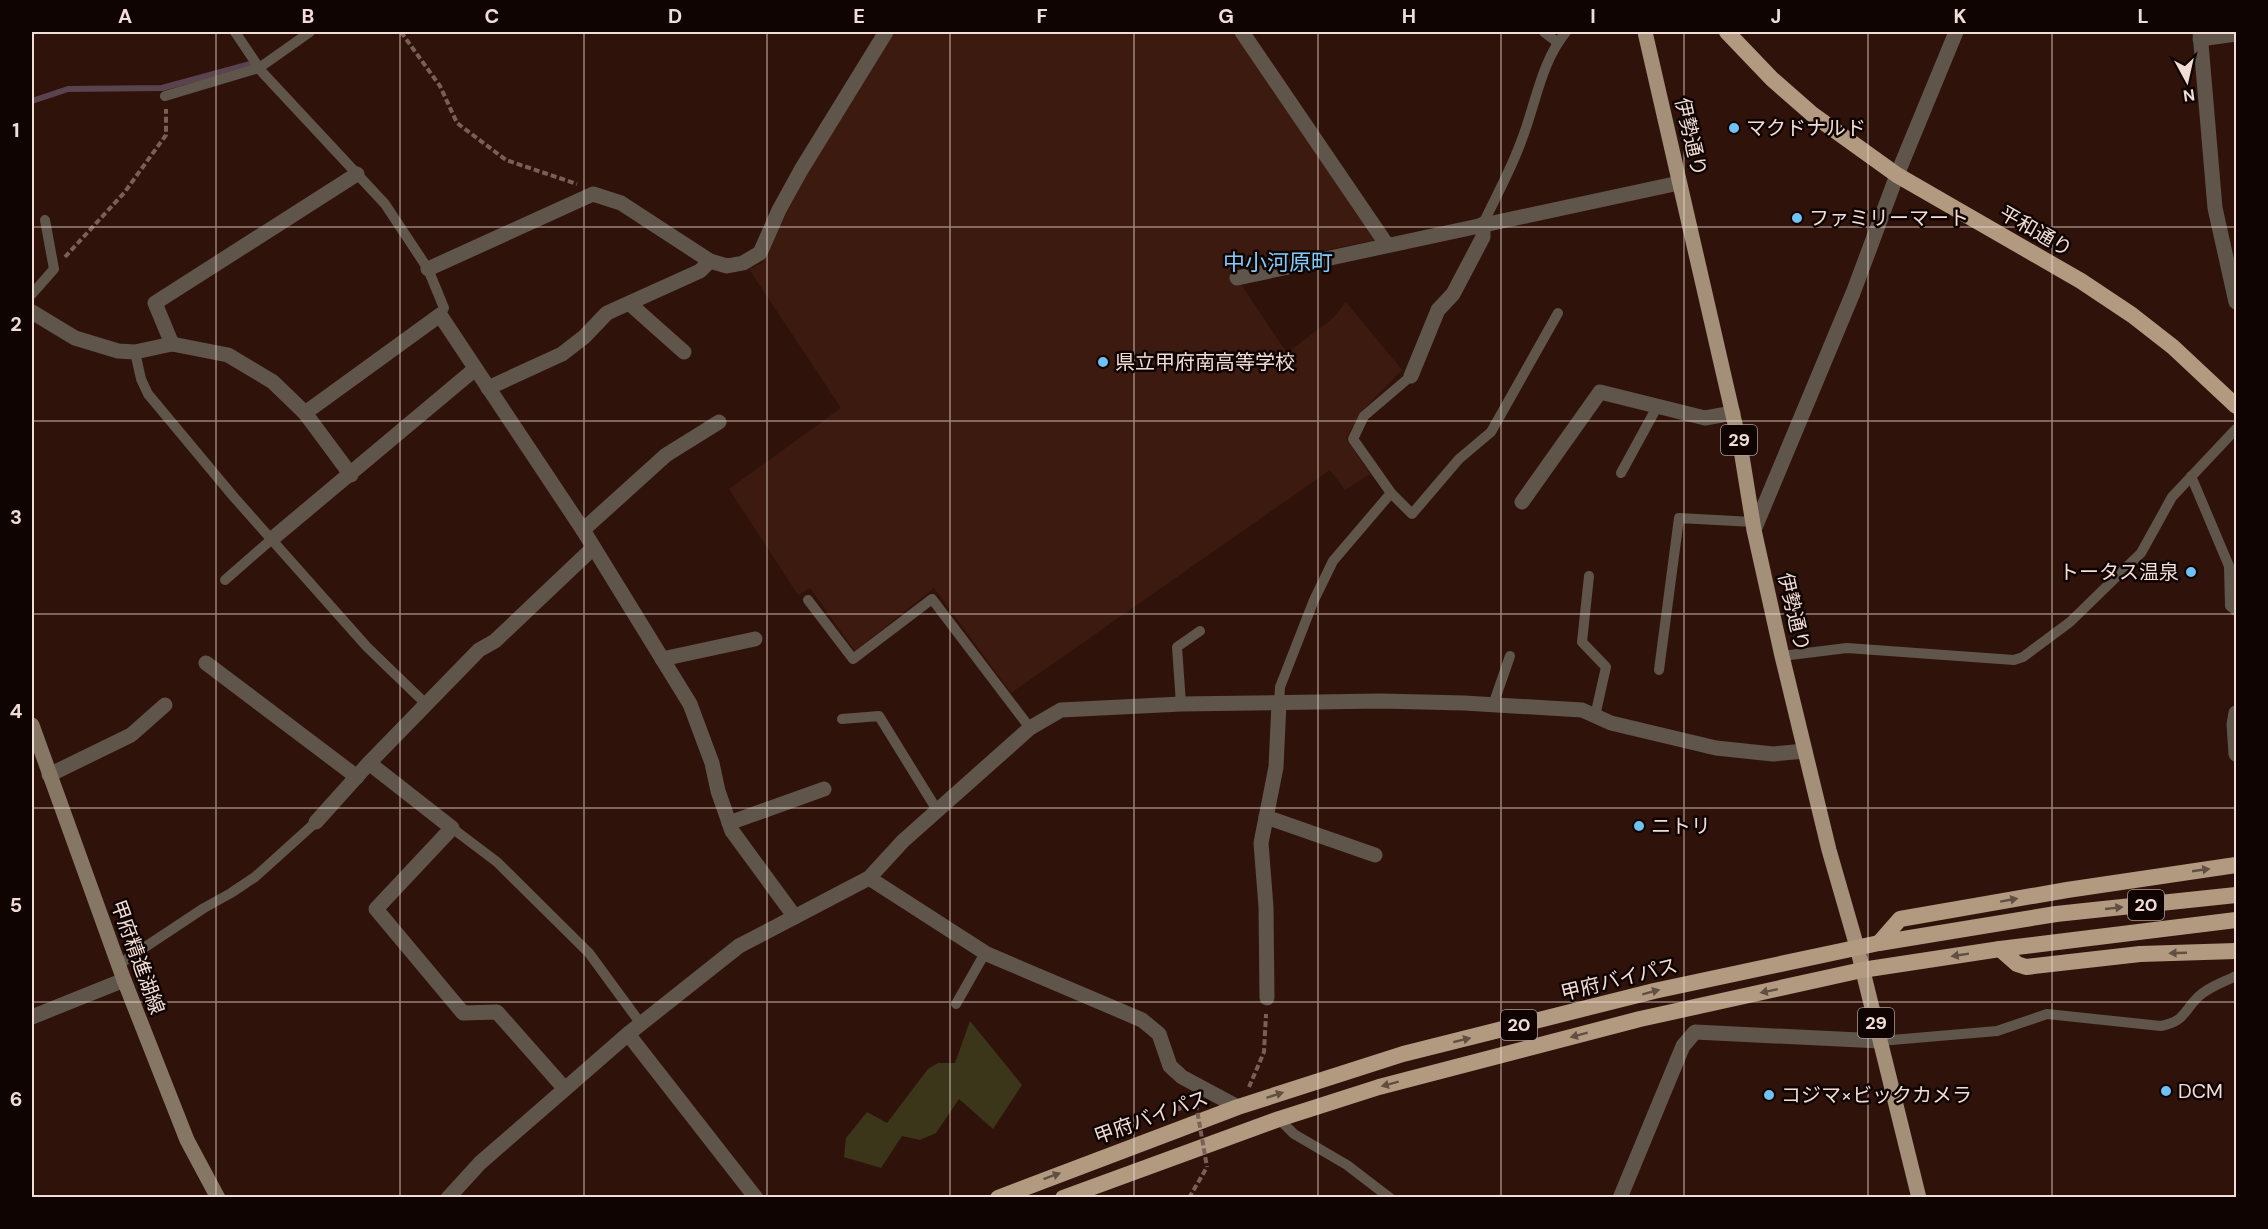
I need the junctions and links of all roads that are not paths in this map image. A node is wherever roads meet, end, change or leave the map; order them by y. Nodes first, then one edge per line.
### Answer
1 (235, 32) edge
2 (310, 32) edge
3 (886, 32) edge
4 (1242, 32) edge
5 (1544, 32) edge
6 (1566, 32) edge
7 (1645, 32) edge
8 (1727, 32) edge
9 (1956, 32) edge
10 (2236, 34) edge
11 (2200, 35) edge
12 (1557, 42) junction
13 (259, 68) junction
14 (165, 96) road end
15 (357, 174) junction
16 (1897, 175) junction
17 (1679, 183) junction
18 (45, 220) dead end
19 (1483, 224) junction
20 (1387, 245) junction
21 (710, 261) junction
22 (428, 269) junction
23 (1237, 278) dead end
24 (32, 294) edge
25 (2236, 302) edge
26 (630, 304) junction
27 (32, 312) edge
28 (1558, 313) dead end
29 (440, 315) junction
30 (172, 344) junction
31 (135, 352) junction
32 (684, 352) dead end
33 (475, 369) junction
34 (1411, 375) joint
35 (488, 388) junction
36 (2236, 406) edge
37 (1657, 407) junction
38 (305, 413) junction
39 (1733, 413) junction
40 (719, 422) dead end
41 (2236, 429) edge
42 (1621, 473) dead end
43 (351, 475) junction
44 (2190, 476) junction
45 (1391, 493) junction
46 (1522, 502) dead end
47 (1753, 526) junction
48 (583, 530) junction
49 (272, 539) junction
50 (593, 548) junction
51 (1589, 576) dead end
52 (225, 580) dead end
53 (808, 600) dead end
54 (2236, 611) edge
55 (1200, 631) dead end
56 (755, 639) dead end
57 (1510, 656) dead end
58 (1782, 656) junction
59 (662, 659) junction
60 (206, 663) dead end
61 (1659, 670) dead end
62 (1279, 703) junction
63 (426, 704) junction
64 (1181, 704) junction
65 (165, 705) dead end
66 (1493, 705) junction
67 (2236, 713) edge
68 (1595, 716) junction
69 (842, 719) dead end
70 (32, 725) edge
71 (1030, 728) junction
72 (1805, 751) junction
73 (2236, 754) edge
74 (369, 763) junction
75 (50, 775) junction
76 (357, 777) junction
77 (824, 789) dead end
78 (937, 810) junction
79 (1266, 817) junction
80 (316, 822) joint
81 (729, 823) junction
82 (452, 828) junction
83 (1375, 855) dead end
84 (2236, 865) edge
85 (869, 878) junction
86 (2236, 895) edge
87 (795, 917) junction
88 (2236, 920) edge
89 (1878, 943) junction
90 (1857, 947) junction
91 (2000, 949) junction
92 (2236, 951) edge
93 (985, 953) junction
94 (118, 965) junction
95 (1862, 970) junction
96 (2236, 976) edge
97 (123, 980) junction
98 (1267, 998) road end
99 (956, 1004) dead end
100 (32, 1017) edge
101 (641, 1024) junction
102 (628, 1034) junction
103 (1880, 1041) junction
104 (565, 1089) junction
105 (1244, 1105) junction
106 (1279, 1119) junction
107 (218, 1197) edge
108 (448, 1197) edge
109 (756, 1197) edge
110 (998, 1197) edge
111 (1063, 1197) edge
112 (1390, 1197) edge
113 (1620, 1197) edge
114 (1919, 1197) edge

1 - 13 lane
2 - 13 lane
3 - 21 street
4 - 20 street
5 - 12 lane
6 - 12 lane
7 - 17 main road, 伊勢通り / 29
8 - 16 highway, 平和通り
9 - 16 street
10 - 11 street
11 - 25 street
12 - 19 lane
13 - 14 lane
13 - 15 lane
15 - 22 lane
15 - 30 street
16 - 36 highway, 平和通り
16 - 47 street
17 - 19 street
17 - 39 main road, 伊勢通り / 29
18 - 24 lane
19 - 20 street
19 - 34 street
20 - 23 street
21 - 22 street
21 - 26 street
22 - 29 lane
26 - 32 street
26 - 35 street
27 - 31 street
28 - 45 lane
29 - 33 street
29 - 38 street
30 - 31 street
30 - 38 street
31 - 49 lane
33 - 35 street
33 - 43 street
34 - 45 lane
35 - 48 street
37 - 39 street
37 - 42 lane
37 - 46 street
38 - 43 street
39 - 47 main road, 伊勢通り / 29
40 - 48 street
41 - 44 lane
43 - 49 street
44 - 54 lane
44 - 58 lane
45 - 62 lane
47 - 58 main road, 伊勢通り / 29
47 - 61 lane
48 - 50 street
49 - 52 lane
49 - 63 lane
50 - 59 street
50 - 63 street
51 - 68 lane
53 - 71 lane
55 - 64 lane
56 - 59 street
57 - 66 lane
58 - 72 main road, 伊勢通り / 29
59 - 81 street
60 - 76 street
62 - 64 street
62 - 66 street
62 - 79 street
63 - 74 street
64 - 71 street
65 - 75 street
66 - 68 street
67 - 73 street
68 - 72 street
69 - 78 lane
70 - 75 main road, 甲府精進湖線
71 - 78 street
72 - 90 main road, 伊勢通り / 29
74 - 76 street
74 - 82 street
75 - 94 main road, 甲府精進湖線
76 - 80 street
77 - 81 street
78 - 85 street
79 - 83 street
79 - 98 street
80 - 94 lane
81 - 87 street
82 - 101 lane
82 - 104 street
89 -> 84 highway
85 - 87 street
85 - 93 street
89 -> 86 highway, 甲府バイパス / 20
87 - 101 street
88 - 91 highway, 20
89 - 90 highway, 甲府バイパス / 20
90 - 95 main road, 伊勢通り / 29
105 -> 90 highway, 甲府バイパス / 20
92 -> 91 highway
91 -> 95 highway, 20
93 - 99 lane
93 - 105 street
94 - 97 main road, 甲府精進湖線
95 - 103 main road, 伊勢通り / 29
95 -> 106 highway, 20
96 - 103 lane
97 - 100 street
97 - 107 main road, 甲府精進湖線
101 - 102 street
102 - 104 street
102 - 109 street
103 - 113 street
103 - 114 main road, 伊勢通り / 29
104 - 108 street
110 -> 105 highway, 甲府バイパス / 20
106 - 111 highway, 20
106 - 112 lane

